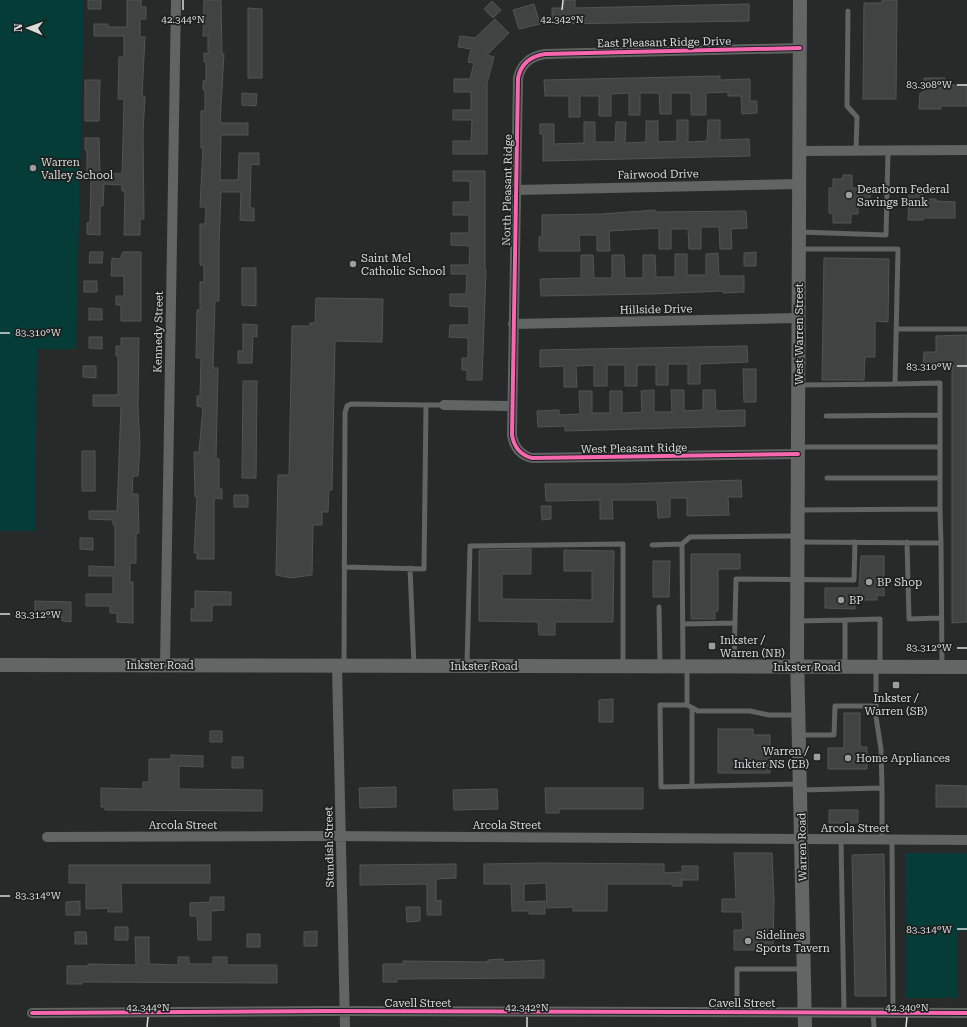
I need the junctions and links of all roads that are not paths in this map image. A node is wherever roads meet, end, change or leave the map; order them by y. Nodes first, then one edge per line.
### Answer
1 (176, 0) edge
2 (800, 0) edge
3 (848, 11) dead end
4 (800, 48) junction
5 (529, 60) joint
6 (856, 150) junction
7 (888, 150) junction
8 (967, 150) edge
9 (800, 151) junction
10 (800, 184) junction
11 (516, 190) junction
12 (800, 232) junction
13 (800, 249) junction
14 (799, 318) junction
15 (513, 324) junction
16 (897, 329) junction
17 (967, 329) edge
18 (895, 384) junction
19 (799, 385) junction
20 (426, 405) junction
21 (444, 405) joint
22 (512, 406) junction
23 (940, 415) junction
24 (826, 416) dead end
25 (940, 447) junction
26 (798, 450) junction
27 (827, 478) dead end
28 (940, 478) junction
29 (940, 509) junction
30 (798, 510) junction
31 (798, 539) junction
32 (855, 542) junction
33 (907, 542) junction
34 (941, 542) junction
35 (682, 544) junction
36 (652, 545) dead end
37 (344, 567) junction
38 (410, 568) junction
39 (798, 581) junction
40 (659, 607) dead end
41 (941, 618) junction
42 (845, 620) junction
43 (797, 621) junction
44 (735, 623) junction
45 (683, 624) junction
46 (0, 665) edge
47 (165, 665) junction
48 (341, 666) junction
49 (414, 666) junction
50 (467, 666) junction
51 (623, 667) junction
52 (660, 667) junction
53 (685, 667) junction
54 (734, 667) junction
55 (798, 667) junction
56 (845, 667) junction
57 (878, 667) junction
58 (942, 667) junction
59 (967, 667) edge
60 (876, 706) junction
61 (690, 707) junction
62 (799, 715) junction
63 (800, 735) junction
64 (692, 786) junction
65 (800, 787) junction
66 (882, 788) junction
67 (340, 836) junction
68 (46, 837) dead end
69 (802, 840) junction
70 (841, 840) junction
71 (887, 840) junction
72 (967, 840) edge
73 (804, 969) junction
74 (344, 1011) junction
75 (737, 1012) junction
76 (844, 1012) junction
77 (873, 1012) junction
78 (893, 1012) junction
79 (32, 1013) dead end
80 (804, 1013) junction
81 (967, 1013) edge
82 (344, 1027) edge
83 (805, 1027) edge
84 (874, 1027) edge

1 - 47 street, Kennedy Street
2 - 4 main road, West Warren Street
3 - 6 lane
4 - 5 street, East Pleasant Ridge Drive
4 - 9 main road, West Warren Street
5 - 11 street, North Pleasant Ridge
6 - 7 street
6 - 9 street
7 - 8 street
7 - 12 lane
9 - 10 main road, West Warren Street
10 - 11 street, Fairwood Drive
10 - 12 main road, West Warren Street
11 - 15 street, North Pleasant Ridge
12 - 13 main road, West Warren Street
13 - 14 main road, West Warren Street
13 - 16 lane
14 - 15 street, Hillside Drive
14 - 19 main road, West Warren Street
15 - 22 street, North Pleasant Ridge
16 - 17 lane
16 - 18 lane
18 - 19 lane
18 - 23 lane
19 - 26 main road, West Warren Street
20 - 21 lane
20 - 37 lane
20 - 38 lane
21 - 22 street
22 - 26 street, West Pleasant Ridge
23 - 24 lane
23 - 25 lane
25 - 26 lane
25 - 28 lane
26 - 30 main road, West Warren Street
27 - 28 lane
28 - 29 lane
29 - 30 lane
29 - 34 lane
30 - 31 main road, West Warren Street
31 - 32 lane
31 - 35 lane
31 - 39 main road, West Warren Street
32 - 33 lane
32 - 39 lane
33 - 34 lane
33 - 41 lane
34 - 41 lane
35 - 36 lane
35 - 45 lane
37 - 38 lane
37 - 48 lane
38 - 49 lane
39 - 43 main road, West Warren Street
39 - 44 lane
40 - 52 lane
41 - 58 lane
42 - 43 lane
42 - 56 lane
42 - 57 lane
43 - 55 main road, West Warren Street
44 - 45 lane
44 - 54 lane
45 - 53 lane
46 - 47 main road, Inkster Road
47 - 48 main road, Inkster Road
48 - 49 main road, Inkster Road
48 - 67 street, Standish Street
49 - 50 main road, Inkster Road
50 - 51 main road, Inkster Road
50 - 51 lane
51 - 52 main road, Inkster Road
52 - 53 main road, Inkster Road
53 - 54 main road, Inkster Road
53 - 61 lane
54 - 55 main road, Inkster Road
55 - 56 main road, Inkster Road
55 - 62 main road, Warren Road
56 - 57 main road, Inkster Road
57 - 58 main road, Inkster Road
57 - 60 lane
58 - 59 main road, Inkster Road
60 - 63 lane
60 - 66 lane
61 - 62 lane
61 - 64 lane
61 - 64 lane
62 - 63 main road, Warren Road
63 - 65 main road, Warren Road
64 - 65 lane
65 - 66 lane
65 - 69 main road, Warren Road
66 - 71 lane
67 - 68 street, Arcola Street
67 - 69 street, Arcola Street
67 - 74 street, Standish Street
69 - 70 street, Arcola Street
69 - 73 main road, Warren Road
70 - 71 street, Arcola Street
70 - 76 lane
71 - 72 street, Arcola Street
71 - 78 lane
73 - 75 lane
73 - 80 main road, Warren Road
74 - 75 street, Cavell Street
74 - 79 street, Cavell Street
74 - 82 street, Standish Street
75 - 80 street, Cavell Street
76 - 77 street, Cavell Street
76 - 80 street, Cavell Street
77 - 78 street, Cavell Street
77 - 84 lane
78 - 81 street, Cavell Street
80 - 83 main road, Warren Road

